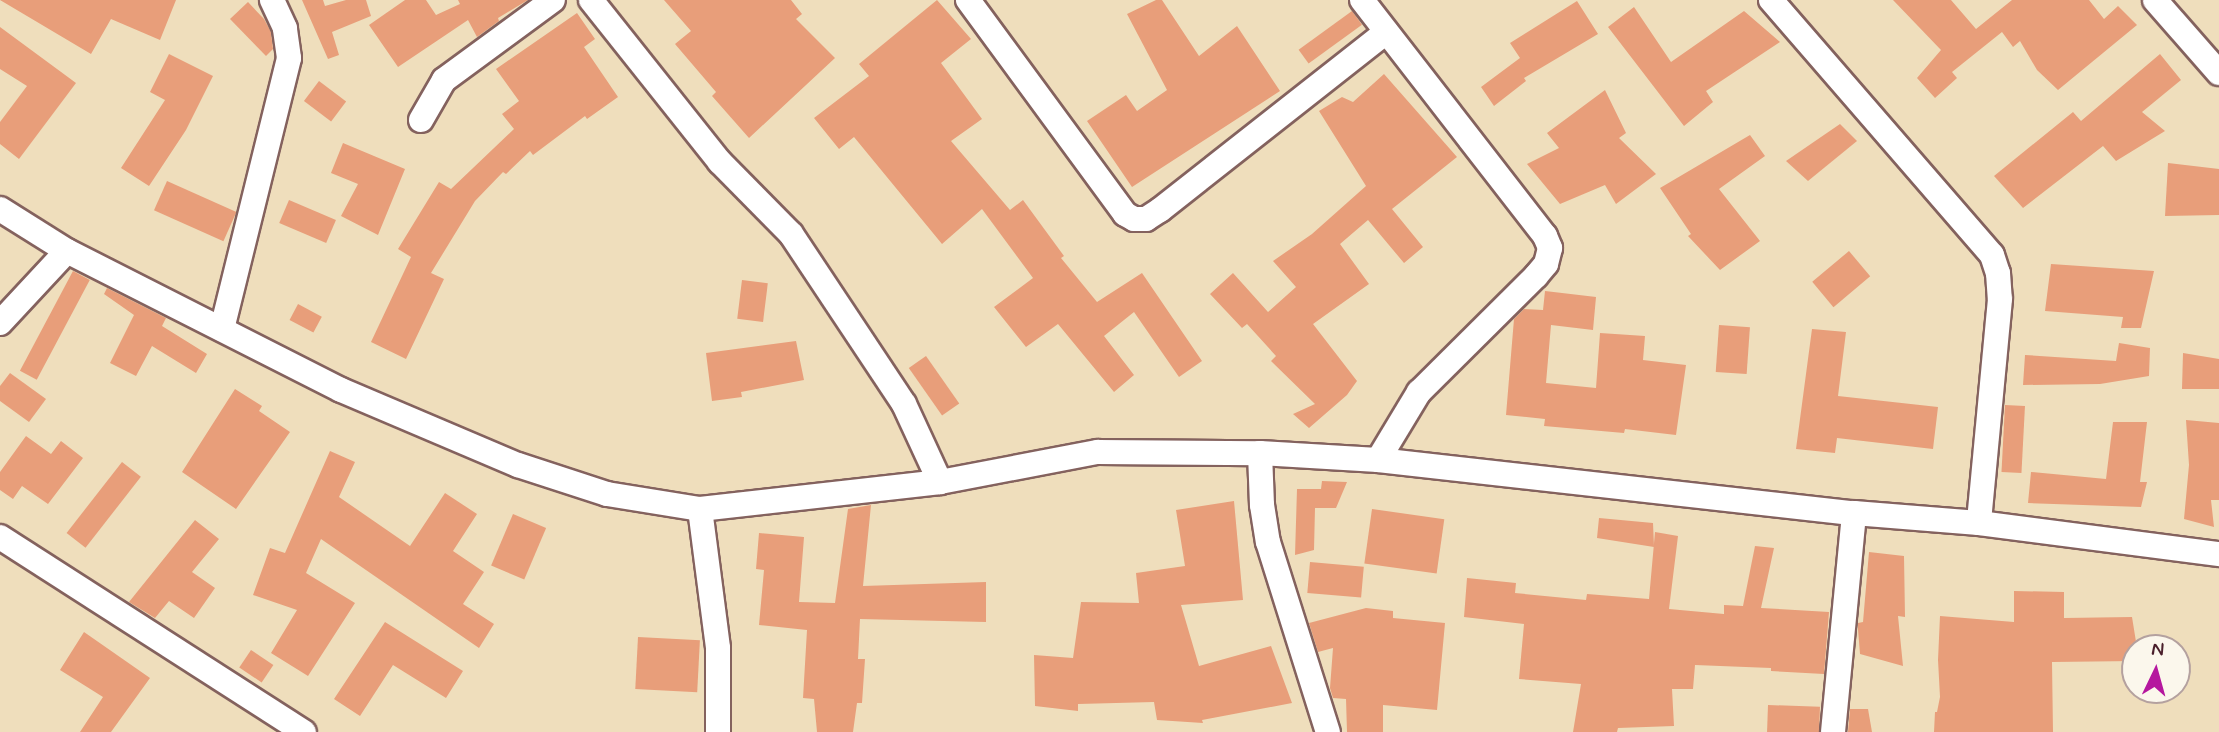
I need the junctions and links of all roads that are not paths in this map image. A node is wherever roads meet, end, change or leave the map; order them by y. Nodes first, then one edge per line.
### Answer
1 (272, 0) edge
2 (553, 0) edge
3 (591, 0) edge
4 (968, 0) edge
5 (1362, 0) edge
6 (1770, 0) edge
7 (2155, 0) edge
8 (1385, 32) junction
9 (2219, 73) edge
10 (421, 120) dead end
11 (0, 209) edge
12 (67, 251) junction
13 (0, 323) edge
14 (222, 329) junction
15 (1260, 453) junction
16 (1378, 460) junction
17 (940, 482) junction
18 (700, 509) junction
19 (1854, 513) junction
20 (1979, 523) junction
21 (0, 537) edge
22 (2219, 554) edge
23 (304, 732) edge
24 (718, 732) edge
25 (1328, 732) edge
26 (1833, 732) edge

1 - 14 street
2 - 10 street
3 - 17 street
4 - 8 street
5 - 8 street
6 - 20 street
7 - 9 street
8 - 16 street
11 - 12 street
12 - 13 street
12 - 14 street
14 - 18 street
15 - 16 street
15 - 17 street
15 - 25 street
16 - 19 street
17 - 18 street
18 - 24 street
19 - 20 street
19 - 26 street
20 - 22 street
21 - 23 street

